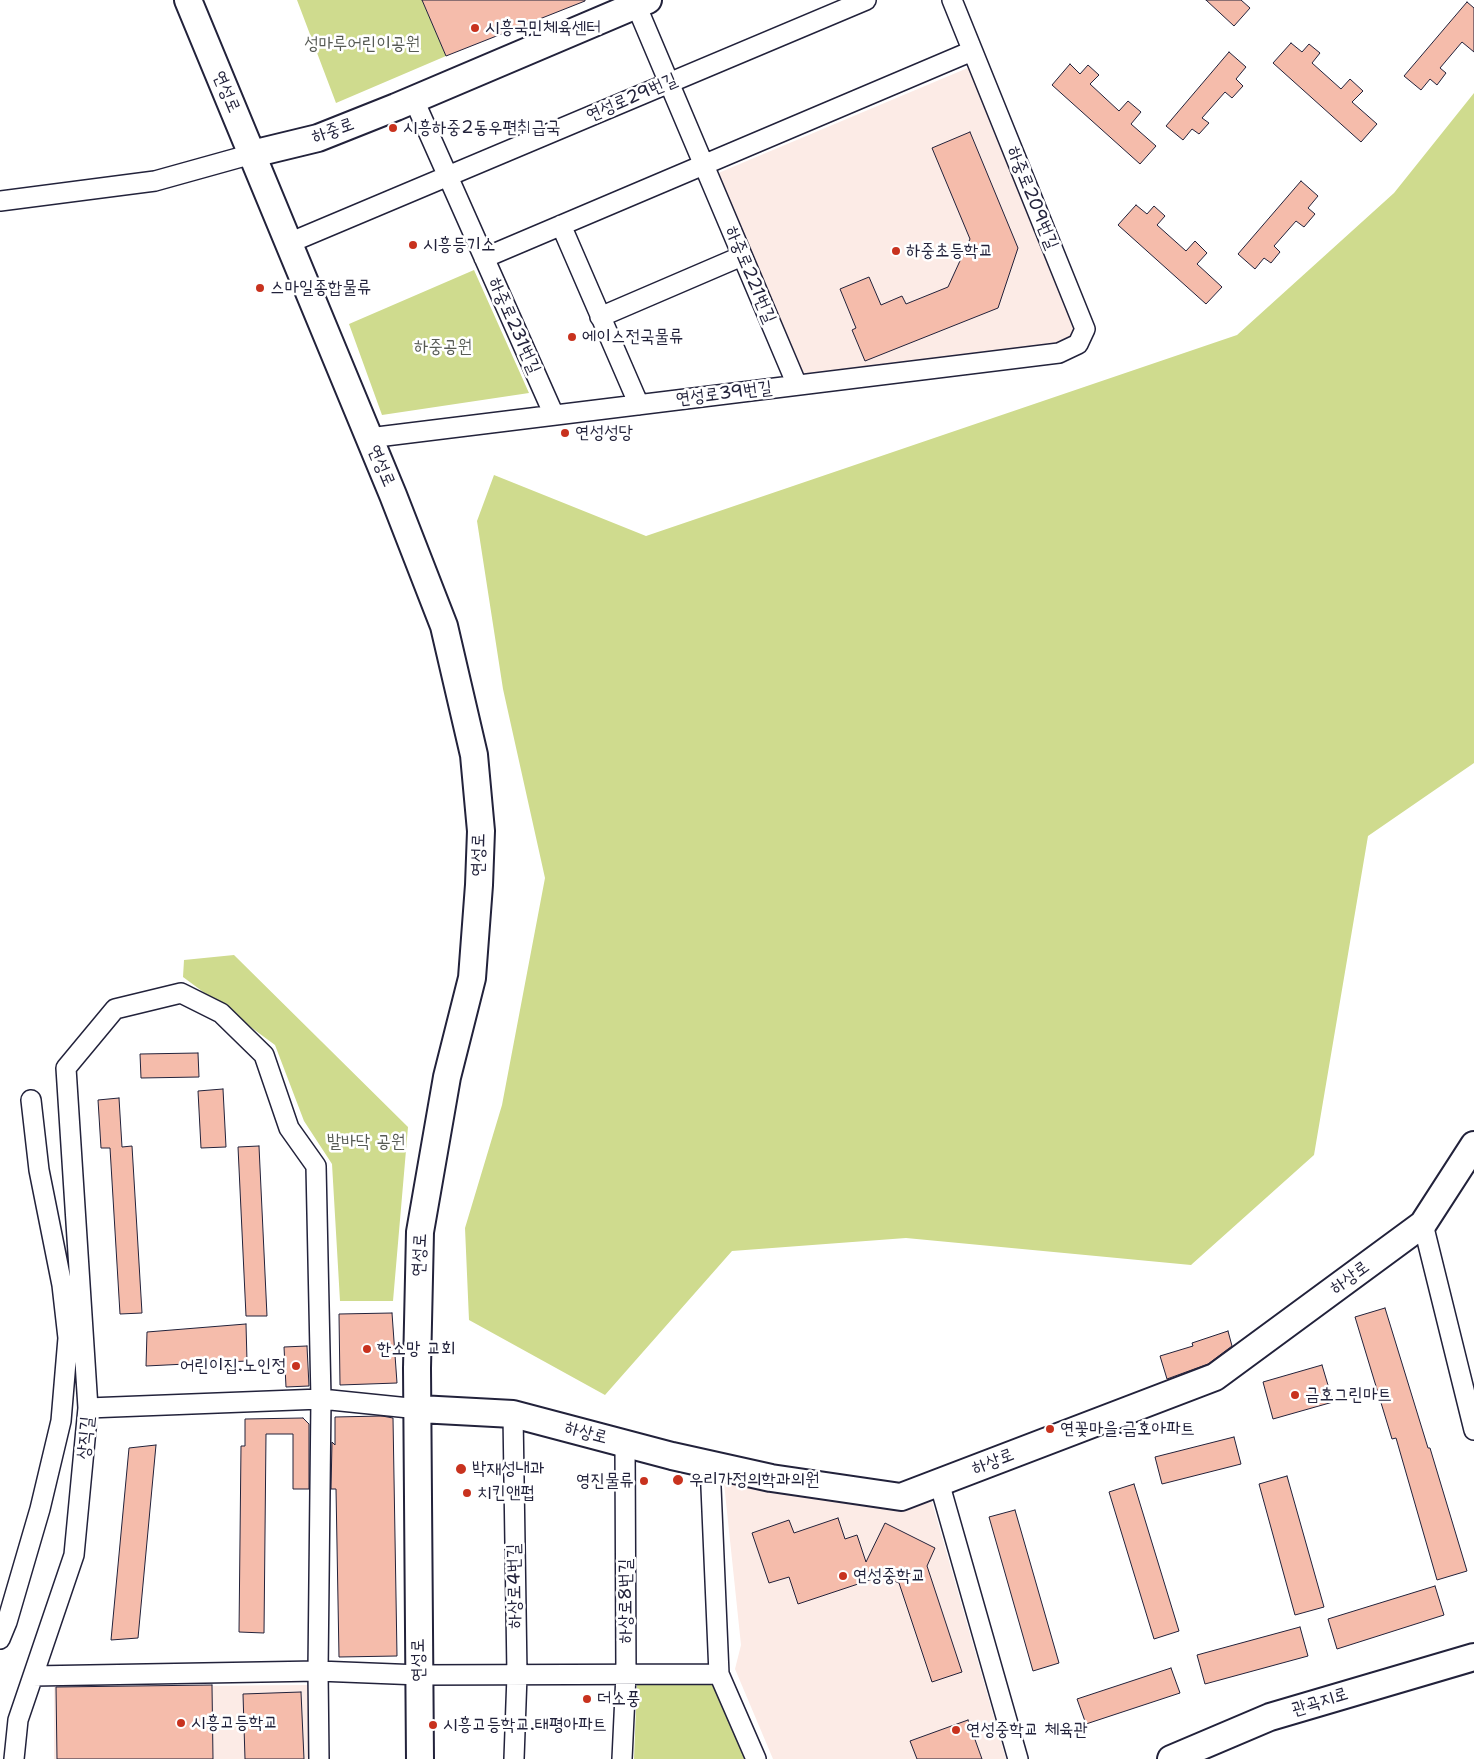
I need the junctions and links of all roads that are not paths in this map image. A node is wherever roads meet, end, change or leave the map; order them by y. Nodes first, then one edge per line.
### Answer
1 (188, 0) edge
2 (866, 0) edge
3 (952, 0) edge
4 (640, 2) edge
5 (972, 51) junction
6 (669, 83) junction
7 (414, 100) junction
8 (252, 154) junction
9 (704, 165) junction
10 (448, 176) junction
11 (0, 201) edge
12 (561, 225) junction
13 (289, 243) junction
14 (742, 256) junction
15 (484, 258) junction
16 (600, 317) junction
17 (1078, 344) joint
18 (797, 385) junction
19 (639, 405) junction
20 (554, 415) junction
21 (369, 438) junction
22 (30, 1100) dead end
23 (1474, 1145) edge
24 (1423, 1224) junction
25 (321, 1400) junction
26 (88, 1408) junction
27 (419, 1409) junction
28 (513, 1414) junction
29 (1474, 1430) edge
30 (625, 1443) junction
31 (710, 1464) junction
32 (939, 1482) junction
33 (0, 1639) edge
34 (1474, 1657) edge
35 (318, 1670) junction
36 (626, 1674) junction
37 (720, 1674) junction
38 (420, 1675) junction
39 (517, 1675) junction
40 (33, 1676) junction
41 (14, 1759) edge
42 (319, 1759) edge
43 (420, 1759) edge
44 (514, 1759) edge
45 (622, 1759) edge
46 (756, 1759) edge
47 (1018, 1759) edge
48 (1171, 1759) edge

1 - 8 street, 연성로
2 - 6 street, 연성로29번길
3 - 5 street, 하중로209번길
4 - 6 street, 하중로221번길
4 - 7 street, 하중로
5 - 9 street
5 - 17 street, 하중로209번길
6 - 9 street, 하중로221번길
6 - 10 street, 연성로29번길
7 - 8 street, 하중로
7 - 10 street, 하중로231번길
8 - 11 street, 하중로
8 - 13 street, 연성로
9 - 12 street
9 - 14 street, 하중로221번길
10 - 13 street, 연성로29번길
10 - 15 street, 하중로231번길
12 - 15 street
12 - 16 street
13 - 21 street, 연성로
14 - 16 street
14 - 18 street, 하중로221번길
15 - 20 street, 하중로231번길
16 - 19 street
17 - 18 street, 연성로39번길
18 - 19 street, 연성로39번길
19 - 20 street, 연성로39번길
20 - 21 street, 연성로39번길
21 - 27 street, 연성로
22 - 33 street
23 - 24 street, 하상로
24 - 29 street
24 - 32 street, 하상로
25 - 26 street, 상직길
25 - 26 street
25 - 27 street, 상직길
25 - 35 street
26 - 40 street, 상직길
27 - 28 street, 하상로
27 - 38 street, 연성로
28 - 30 street, 하상로
28 - 39 street, 하상로4번길
30 - 31 street, 하상로
30 - 36 street, 하상로8번길
31 - 32 street, 하상로
31 - 37 street
32 - 47 street
34 - 48 street, 관곡지로
35 - 38 street
35 - 40 street
35 - 42 street
36 - 37 street
36 - 39 street
36 - 45 street, 하상로8번길
37 - 46 street
38 - 39 street
38 - 43 street, 연성로
39 - 44 street, 하상로4번길
40 - 41 street, 상직길

